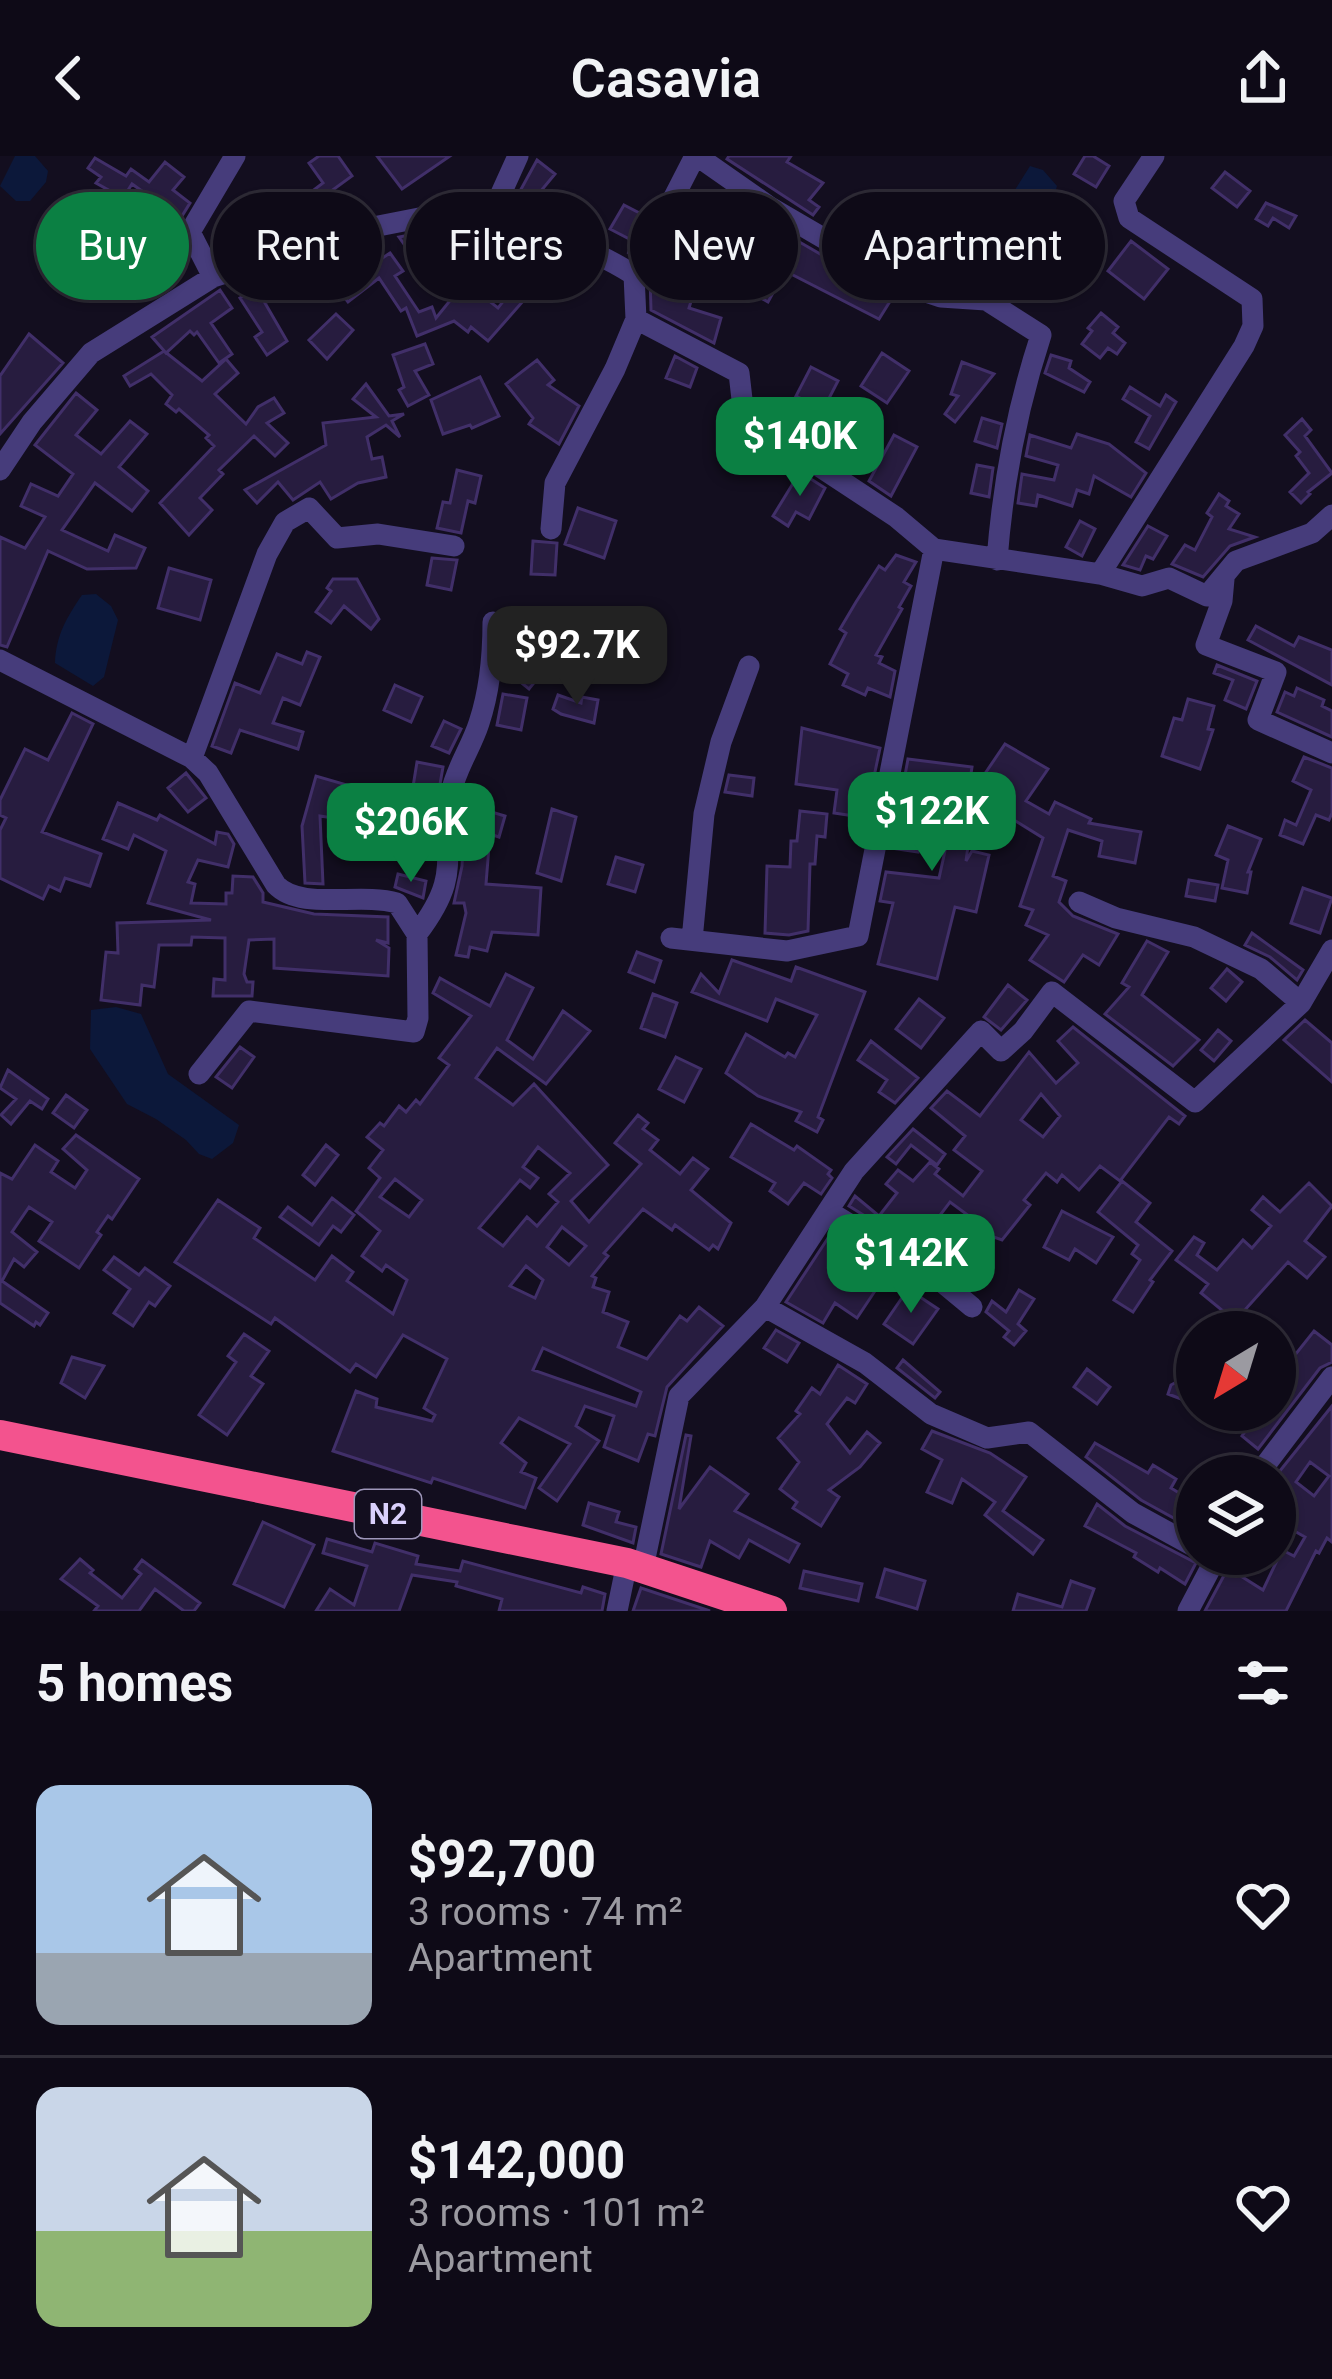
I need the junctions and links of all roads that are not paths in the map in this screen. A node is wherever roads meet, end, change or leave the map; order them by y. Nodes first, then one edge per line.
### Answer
1 (235, 156) edge
2 (518, 156) edge
3 (696, 156) edge
4 (1154, 156) edge
5 (214, 192) edge
6 (502, 192) edge
7 (677, 192) edge
8 (213, 193) edge
9 (213, 277) joint
10 (635, 300) edge
11 (636, 319) junction
12 (0, 470) edge
13 (1332, 514) edge
14 (551, 529) dead end
15 (454, 546) dead end
16 (934, 549) junction
17 (998, 560) junction
18 (1100, 574) junction
19 (1225, 574) junction
20 (493, 622) dead end
21 (0, 660) edge
22 (749, 666) dead end
23 (1332, 753) edge
24 (192, 758) junction
25 (1079, 902) dead end
26 (417, 934) junction
27 (1332, 950) edge
28 (1301, 1004) junction
29 (199, 1074) dead end
30 (828, 1211) junction
31 (765, 1307) junction
32 (972, 1307) dead end
33 (1332, 1377) edge
34 (4, 1444) edge
35 (1273, 1455) edge
36 (1176, 1536) edge
37 (635, 1565) junction
38 (1202, 1575) edge
39 (617, 1611) edge
40 (772, 1611) edge
41 (1188, 1611) edge

1 - 5 street
2 - 6 street
3 - 7 street
3 - 17 street
4 - 18 street
8 - 9 street
9 - 12 street
10 - 11 street
11 - 14 street
11 - 16 street
13 - 19 street
15 - 24 street
16 - 17 street
16 - 22 street
17 - 18 street
18 - 19 street
19 - 23 street
20 - 26 street
21 - 24 street
24 - 26 street
25 - 28 street
26 - 29 street
27 - 28 street
28 - 30 street
30 - 31 street
30 - 32 street
31 - 36 street
31 - 37 street
33 - 35 street
34 - 37 highway, N2
37 - 39 street
37 - 40 highway, N2
38 - 41 street

